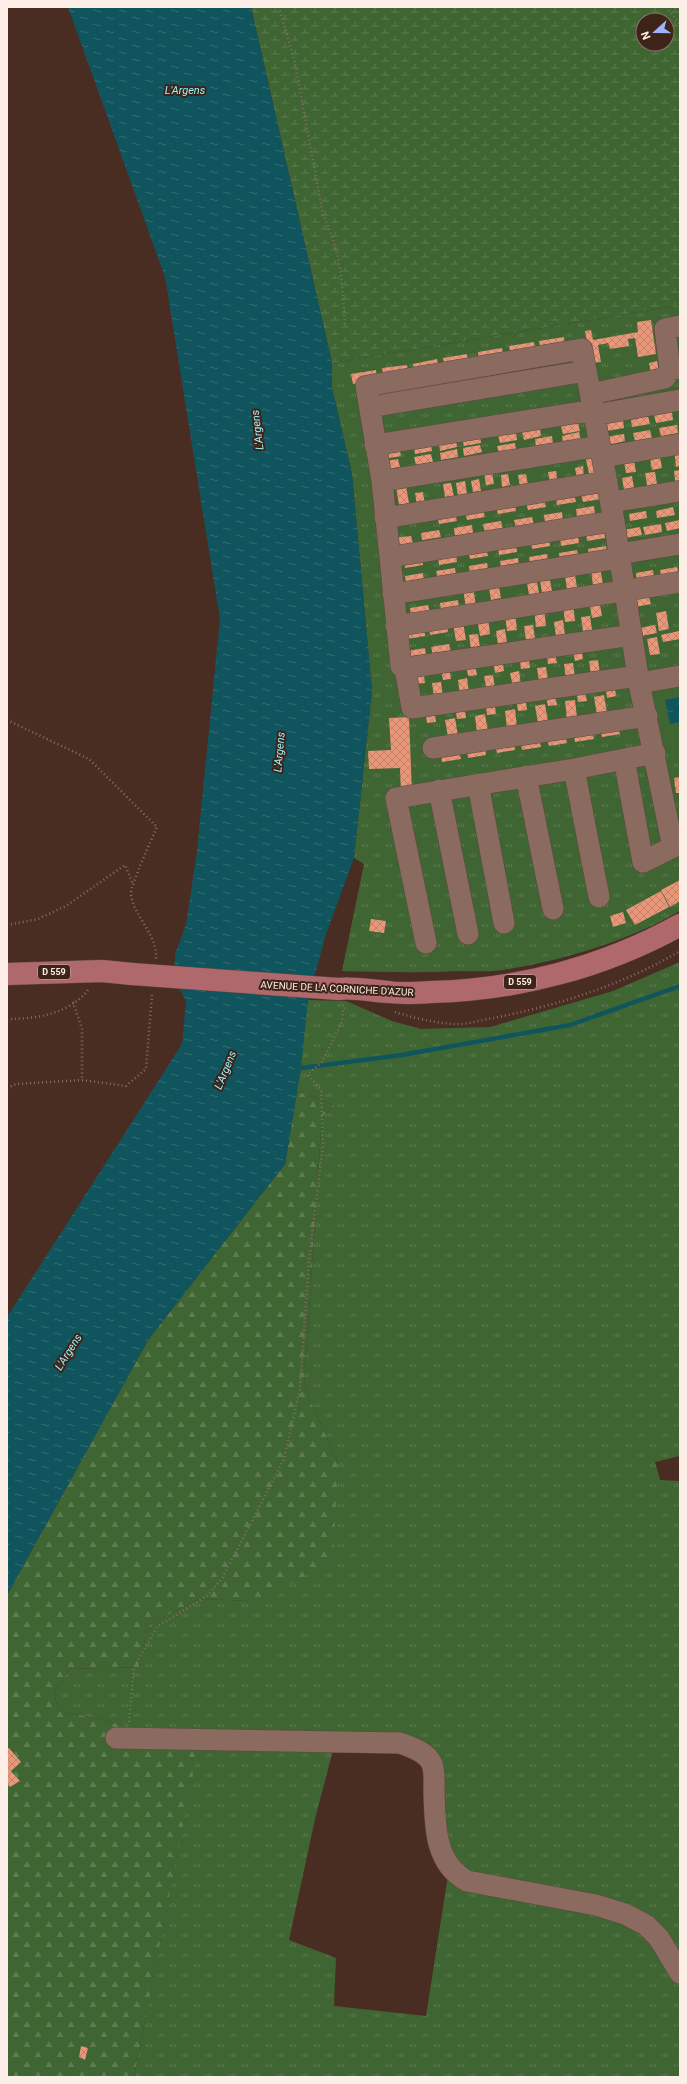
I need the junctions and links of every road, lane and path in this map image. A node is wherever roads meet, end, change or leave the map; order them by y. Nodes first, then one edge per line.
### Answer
1 (279, 7) edge
2 (666, 7) edge
3 (680, 24) edge
4 (345, 326) dead end
5 (680, 326) edge
6 (675, 369) edge
7 (680, 400) edge
8 (593, 407) junction
9 (375, 444) junction
10 (680, 444) edge
11 (601, 451) junction
12 (382, 481) junction
13 (607, 481) junction
14 (680, 491) edge
15 (612, 512) junction
16 (385, 518) junction
17 (680, 544) edge
18 (619, 556) junction
19 (390, 557) junction
20 (680, 582) edge
21 (625, 592) junction
22 (394, 594) junction
23 (396, 626) junction
24 (632, 635) junction
25 (405, 668) junction
26 (680, 676) edge
27 (638, 680) junction
28 (647, 716) junction
29 (7, 720) edge
30 (433, 748) dead end
31 (655, 753) junction
32 (624, 759) junction
33 (574, 769) junction
34 (526, 776) junction
35 (478, 784) junction
36 (439, 790) junction
37 (134, 885) junction
38 (599, 897) dead end
39 (553, 909) dead end
40 (504, 923) dead end
41 (7, 925) edge
42 (680, 925) edge
43 (468, 934) dead end
44 (426, 943) dead end
45 (155, 962) dead end
46 (102, 971) junction
47 (7, 974) edge
48 (152, 993) dead end
49 (343, 997) junction
50 (73, 1002) junction
51 (7, 1019) edge
52 (82, 1080) junction
53 (7, 1088) edge
54 (116, 1738) dead end
55 (138, 1738) junction
56 (680, 1973) edge

1 - 4 path
2 - 3 path
5 - 6 street
6 - 8 street
7 - 8 street
8 - 9 street
8 - 9 street
8 - 11 street
9 - 12 street
10 - 11 street
11 - 12 street
11 - 13 street
12 - 16 street
13 - 15 street
13 - 16 street
14 - 15 street
15 - 18 street
15 - 19 street
16 - 19 street
17 - 18 street
18 - 21 street
18 - 22 street
19 - 22 street
20 - 21 street
21 - 23 street
21 - 24 street
22 - 23 street
23 - 25 street
24 - 25 street
24 - 27 street
25 - 27 street
26 - 27 street
27 - 28 street
28 - 30 street
28 - 31 street
29 - 37 path
31 - 32 street
31 - 32 street
32 - 33 street
33 - 34 street
33 - 38 street
34 - 35 street
34 - 39 street
35 - 36 street
35 - 40 street
36 - 43 street
36 - 44 street
37 - 41 path
37 - 45 path
42 - 49 main road, AVENUE DE LA CORNICHE D'AZUR / D 559
46 - 47 main road, AVENUE DE LA CORNICHE D'AZUR / D 559
46 - 49 main road, AVENUE DE LA CORNICHE D'AZUR / D 559, bridge
46 - 50 path
48 - 52 path
49 - 55 path
50 - 51 path
50 - 52 path
52 - 53 path
54 - 55 street
55 - 56 street

